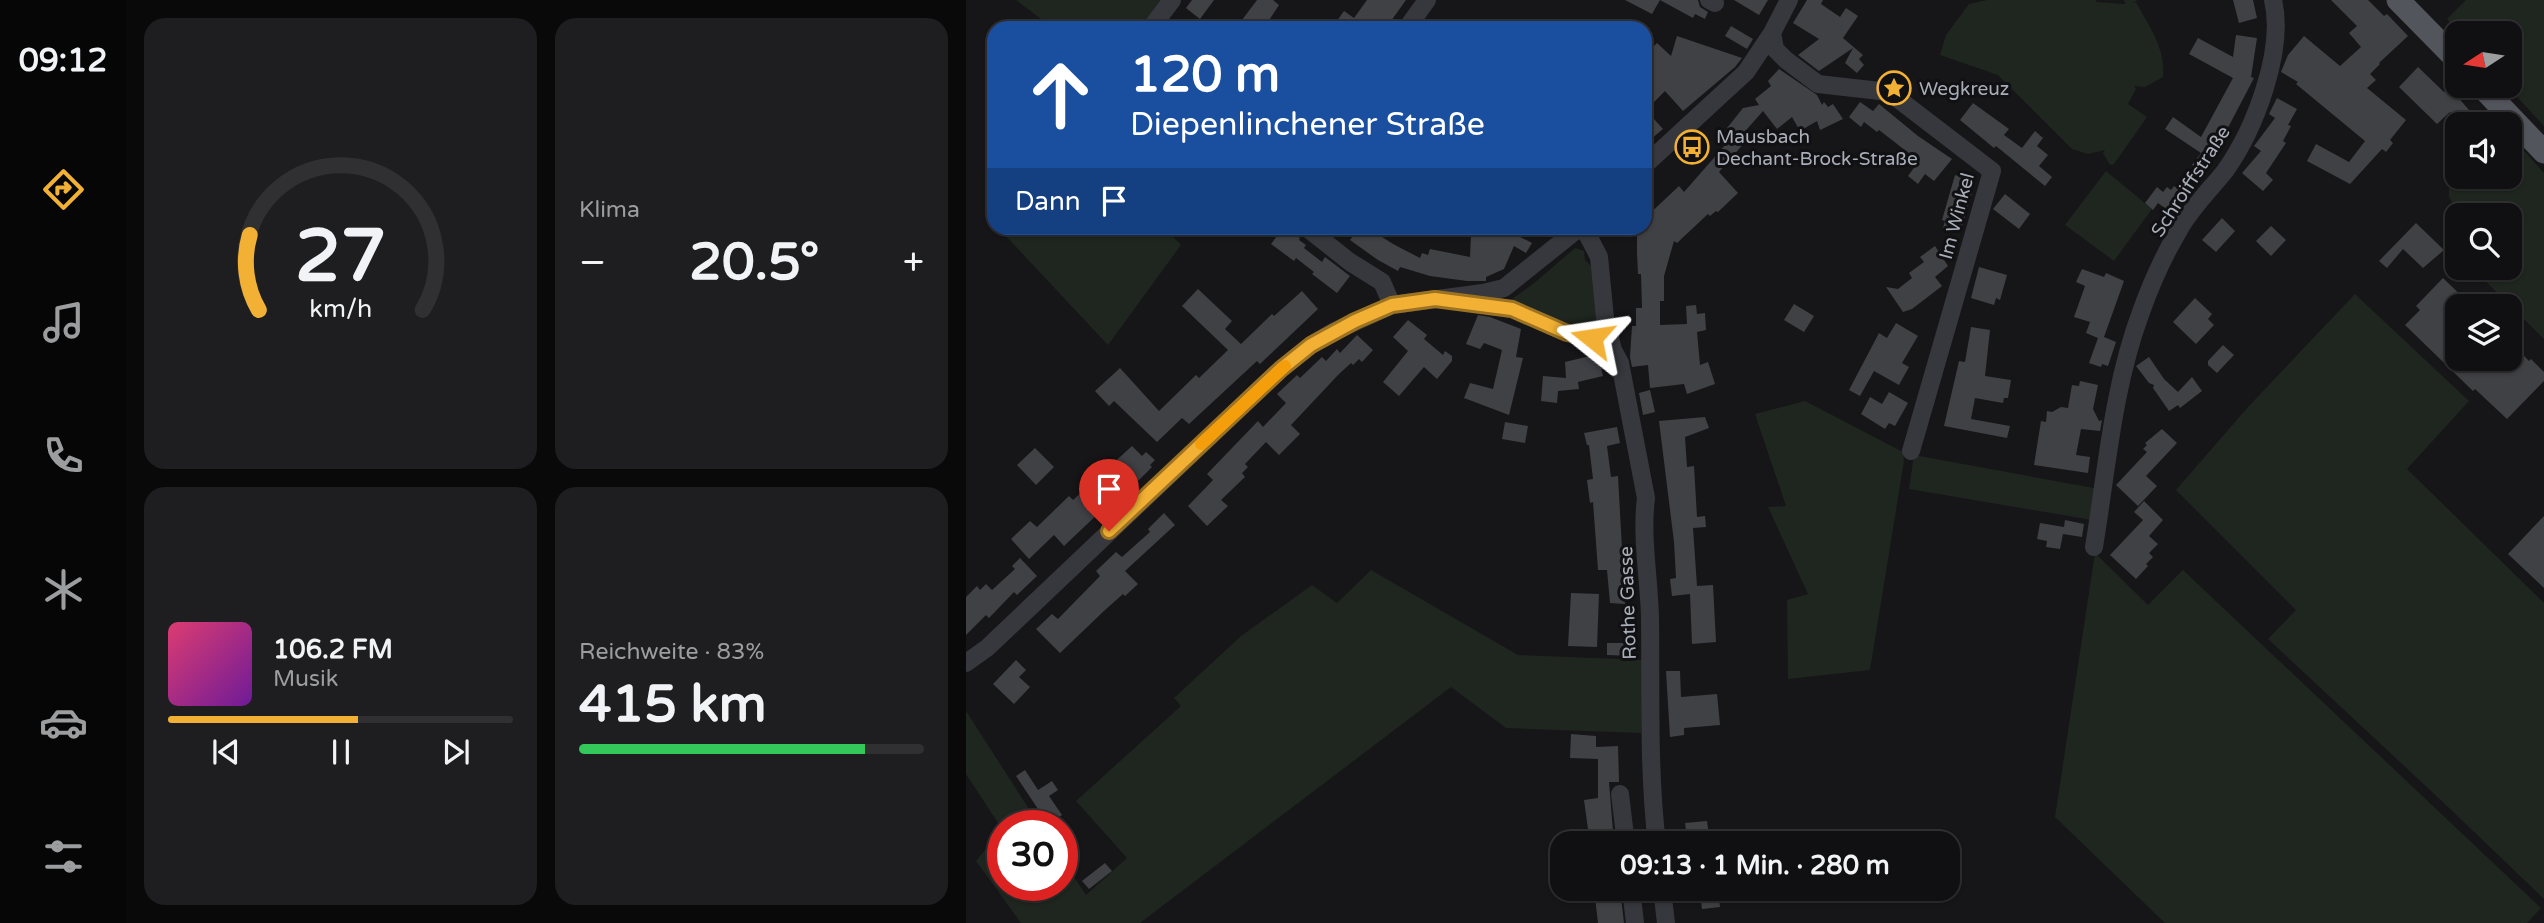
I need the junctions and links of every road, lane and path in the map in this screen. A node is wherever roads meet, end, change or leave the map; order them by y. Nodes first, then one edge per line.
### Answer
1 (1172, 0) edge
2 (1427, 0) edge
3 (1789, 0) edge
4 (2273, 0) edge
5 (2398, 0) edge
6 (1156, 21) edge
7 (1412, 21) edge
8 (1772, 33) junction
9 (2445, 48) edge
10 (2492, 98) edge
11 (2544, 152) edge
12 (1652, 159) edge
13 (1316, 235) edge
14 (1570, 235) edge
15 (1588, 235) edge
16 (1435, 299) junction
17 (1392, 305) junction
18 (1601, 338) junction
19 (1911, 451) dead end
20 (2094, 547) dead end
21 (966, 663) edge
22 (1620, 794) dead end
23 (1624, 831) edge
24 (1655, 831) edge
25 (1632, 901) edge
26 (1663, 901) edge
27 (1635, 923) edge
28 (1666, 923) edge

1 - 6 street
2 - 7 street
3 - 8 street
4 - 20 street, Schroiffstraße
5 - 9 main road
8 - 12 street
8 - 19 street, Im Winkel
10 - 11 main road
13 - 17 street
14 - 16 street
15 - 18 street
16 - 17 street
16 - 18 street
17 - 21 street
18 - 24 street, Rothe Gasse
22 - 23 street
25 - 27 street
26 - 28 street

